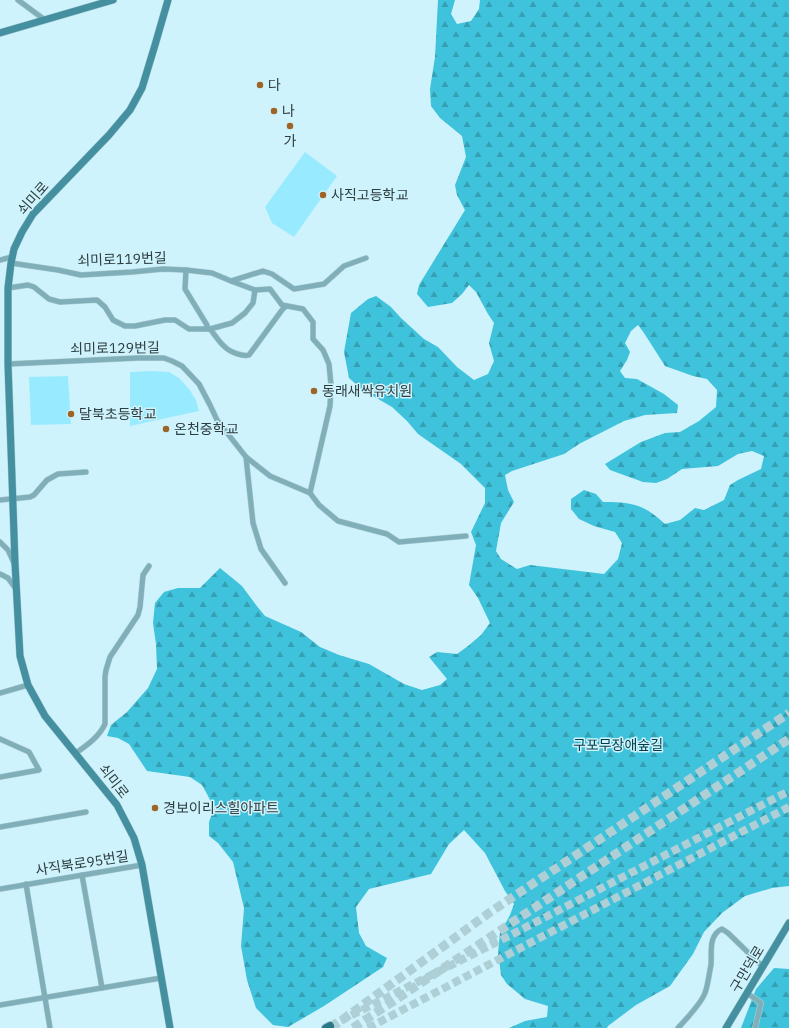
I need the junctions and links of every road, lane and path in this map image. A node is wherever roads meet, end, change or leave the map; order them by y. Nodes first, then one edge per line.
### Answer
1 (18, 0) edge
2 (114, 0) edge
3 (168, 0) edge
4 (45, 20) junction
5 (0, 33) edge
6 (366, 258) dead end
7 (0, 260) edge
8 (11, 260) junction
9 (186, 270) junction
10 (231, 281) junction
11 (8, 288) junction
12 (255, 290) junction
13 (286, 306) junction
14 (208, 329) junction
15 (8, 364) junction
16 (246, 457) junction
17 (86, 472) dead end
18 (310, 493) junction
19 (12, 499) junction
20 (0, 500) edge
21 (466, 536) dead end
22 (0, 542) edge
23 (15, 563) junction
24 (149, 566) dead end
25 (0, 574) edge
26 (285, 583) dead end
27 (16, 589) junction
28 (28, 685) junction
29 (0, 693) edge
30 (0, 739) edge
31 (76, 753) junction
32 (0, 777) edge
33 (86, 812) dead end
34 (0, 827) edge
35 (142, 865) junction
36 (82, 875) junction
37 (26, 884) junction
38 (0, 889) edge
39 (789, 923) edge
40 (763, 967) junction
41 (161, 978) junction
42 (102, 988) junction
43 (748, 993) junction
44 (45, 998) junction
45 (0, 1005) edge
46 (50, 1028) edge
47 (170, 1028) edge
48 (678, 1028) edge
49 (726, 1028) edge
50 (755, 1028) edge

1 - 4 street
2 - 4 main road
3 - 8 main road, 쇠미로
4 - 5 main road
6 - 10 street
7 - 8 street
8 - 9 street, 쇠미로119번길
8 - 11 main road, 쇠미로
9 - 10 street, 쇠미로119번길
9 - 14 street, 쇠미로119번길
10 - 12 street, 쇠미로119번길
11 - 14 street
11 - 15 main road, 쇠미로
12 - 13 street, 쇠미로119번길
12 - 14 street
13 - 14 street, 쇠미로119번길
13 - 18 street
15 - 16 street, 쇠미로129번길
15 - 19 main road, 쇠미로
16 - 18 street, 쇠미로129번길
16 - 26 street
17 - 19 street
18 - 21 street, 쇠미로129번길
19 - 20 street
19 - 23 main road, 쇠미로
22 - 23 street
23 - 27 main road, 쇠미로
24 - 31 street
25 - 27 street
27 - 28 main road, 쇠미로
28 - 29 street
28 - 31 main road, 쇠미로
30 - 32 street
31 - 35 main road, 쇠미로
33 - 34 street
35 - 36 street, 사직북로95번길
35 - 41 main road, 쇠미로
36 - 37 street, 사직북로95번길
36 - 42 street
37 - 38 street, 사직북로95번길
37 - 44 street, 사직북로95번길
39 - 40 main road, 구만덕로
40 - 43 main road, 구만덕로
40 - 48 street
41 - 42 street
41 - 47 main road, 쇠미로
42 - 44 street
43 - 49 main road, 구만덕로
43 - 50 street
44 - 45 street
44 - 46 street, 사직북로95번길

